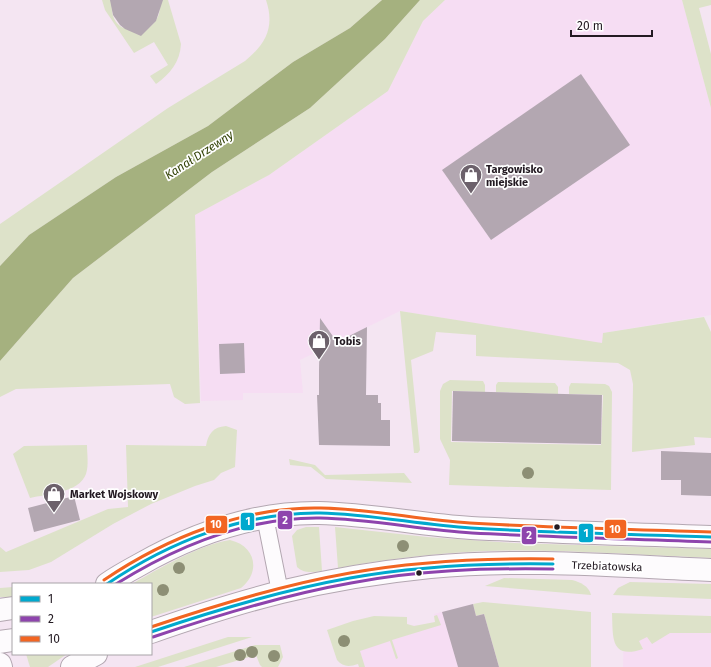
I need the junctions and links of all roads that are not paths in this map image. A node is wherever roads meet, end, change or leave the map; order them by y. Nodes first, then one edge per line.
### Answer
1 (265, 517) junction
2 (711, 537) edge
3 (711, 570) edge
4 (107, 583) edge
5 (280, 592) junction
6 (12, 608) edge
7 (0, 610) edge
8 (152, 632) edge
9 (12, 640) edge
10 (0, 642) edge
11 (94, 655) edge
12 (72, 667) edge

1 - 2 street
1 - 4 street
1 - 5 lane
3 - 5 street, Trzebiatowska
5 - 8 street, Trzebiatowska
6 - 7 street
9 - 10 street
11 - 12 street

